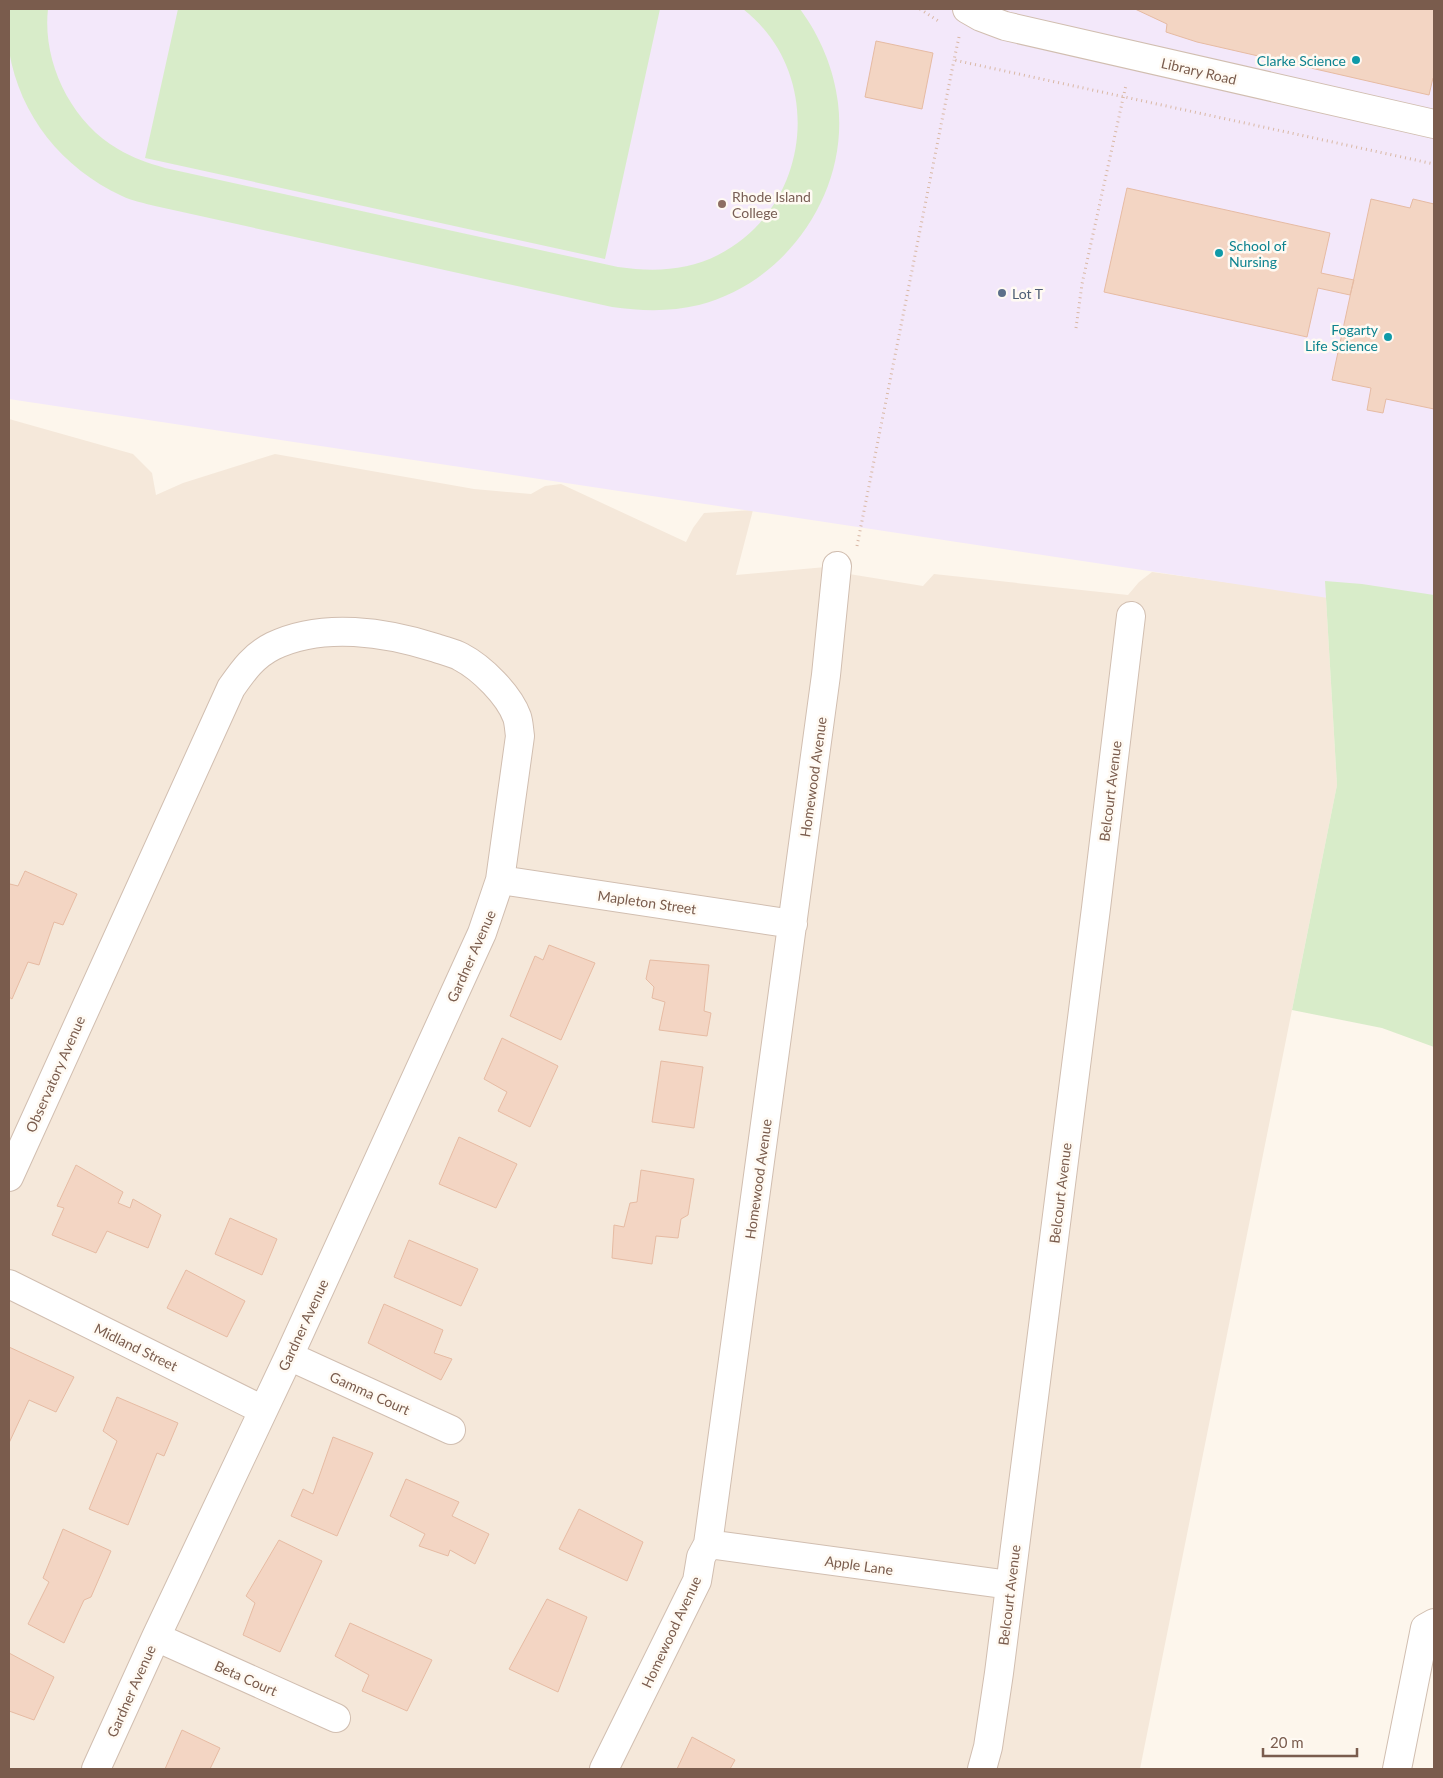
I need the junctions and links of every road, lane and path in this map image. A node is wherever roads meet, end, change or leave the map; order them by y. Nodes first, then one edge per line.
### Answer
1 (920, 9) edge
2 (967, 9) edge
3 (944, 25) dead end
4 (960, 35) dead end
5 (1132, 55) junction
6 (954, 60) junction
7 (1123, 97) junction
8 (1434, 124) edge
9 (1434, 164) edge
10 (1076, 328) dead end
11 (837, 566) joint
12 (1131, 616) dead end
13 (500, 880) junction
14 (793, 924) junction
15 (101, 972) joint
16 (9, 1177) edge
17 (9, 1284) edge
18 (289, 1356) junction
19 (263, 1410) junction
20 (451, 1430) dead end
21 (708, 1544) junction
22 (1010, 1585) junction
23 (1434, 1623) edge
24 (156, 1637) junction
25 (336, 1718) dead end
26 (96, 1769) edge
27 (604, 1769) edge
28 (982, 1769) edge
29 (1397, 1769) edge

1 - 3 path
2 - 5 street, Library Road
4 - 6 path
5 - 7 path
5 - 8 street, Library Road
6 - 7 path
6 - 11 path
7 - 9 path
7 - 10 path
11 - 14 street, Homewood Avenue
12 - 22 street, Belcourt Avenue
13 - 14 street, Mapleton Street
13 - 15 street, Gardner Avenue
13 - 18 street, Gardner Avenue
14 - 21 street, Homewood Avenue
15 - 16 street, Observatory Avenue
17 - 19 street, Midland Street
18 - 19 street, Gardner Avenue
18 - 20 street, Gamma Court
19 - 24 street, Gardner Avenue
21 - 22 street, Apple Lane
21 - 27 street, Homewood Avenue
22 - 28 street, Belcourt Avenue
23 - 29 street
24 - 25 street, Beta Court
24 - 26 street, Gardner Avenue

